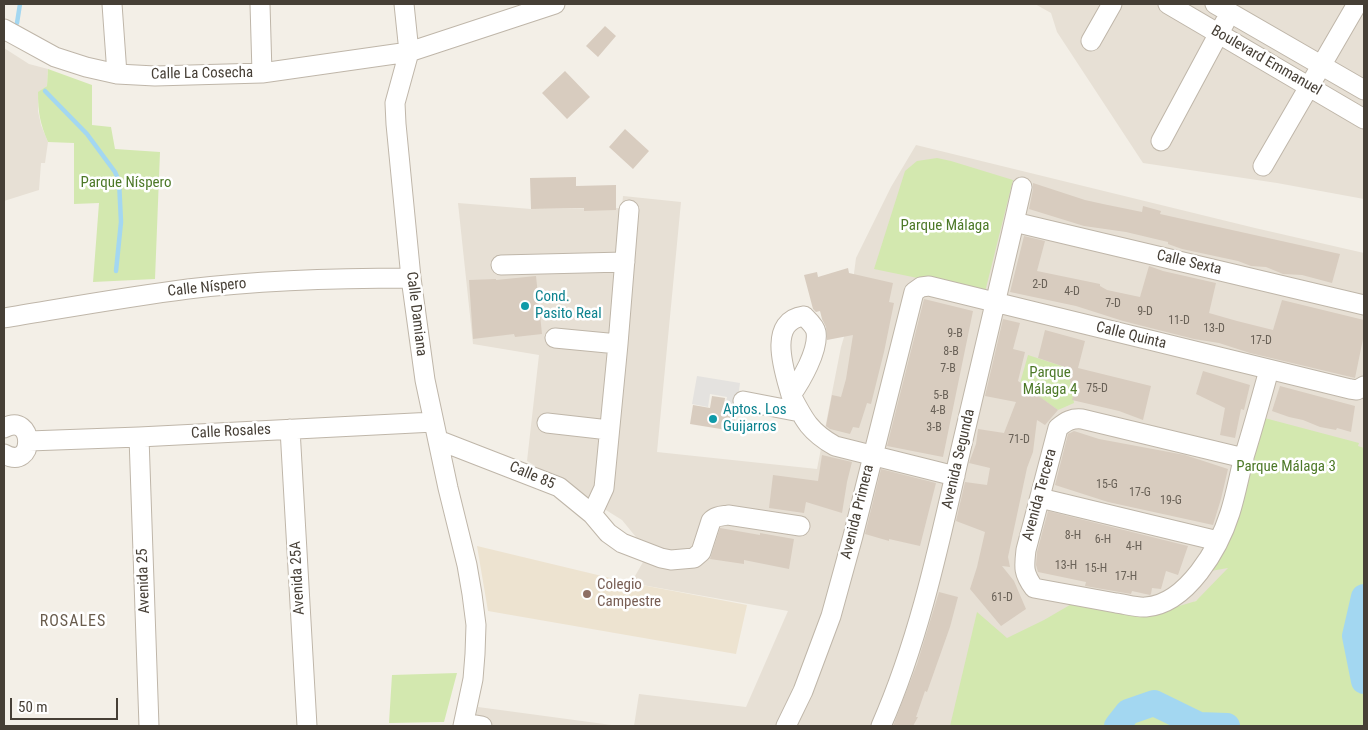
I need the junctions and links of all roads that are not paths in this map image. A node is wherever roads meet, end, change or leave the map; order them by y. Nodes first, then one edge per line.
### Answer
1 (112, 4) edge
2 (260, 4) edge
3 (404, 4) edge
4 (555, 4) edge
5 (1112, 4) edge
6 (1168, 4) edge
7 (1357, 4) edge
8 (1226, 7) edge
9 (4, 29) edge
10 (1218, 33) junction
11 (1091, 41) dead end
12 (409, 52) junction
13 (1322, 66) junction
14 (262, 73) junction
15 (116, 74) junction
16 (1309, 87) junction
17 (1364, 90) edge
18 (1364, 119) edge
19 (1161, 141) dead end
20 (1263, 166) dead end
21 (1022, 187) dead end
22 (629, 210) dead end
23 (1014, 222) junction
24 (625, 262) junction
25 (501, 265) dead end
26 (411, 278) junction
27 (914, 292) joint
28 (995, 303) junction
29 (1364, 305) edge
30 (4, 318) edge
31 (555, 338) dead end
32 (618, 344) junction
33 (1269, 370) junction
34 (1357, 387) edge
35 (743, 402) dead end
36 (434, 422) junction
37 (547, 423) dead end
38 (4, 428) edge
39 (290, 429) junction
40 (609, 430) junction
41 (139, 437) junction
42 (438, 440) junction
43 (28, 441) junction
44 (4, 454) edge
45 (873, 455) junction
46 (1244, 458) junction
47 (955, 476) junction
48 (1040, 498) junction
49 (592, 514) junction
50 (800, 526) dead end
51 (1218, 541) junction
52 (470, 725) edge
53 (149, 726) edge
54 (306, 726) edge
55 (786, 726) edge
56 (881, 726) edge

1 - 15 street
2 - 14 street
3 - 12 street
4 - 12 street
5 - 11 street
6 - 10 street, Boulevard Emmanuel
7 - 13 street
8 - 10 street
8 - 13 street, Boulevard Emmanuel
9 - 15 street, Calle La Cosecha
10 - 16 street, Boulevard Emmanuel
10 - 19 street
12 - 14 street, Calle La Cosecha
12 - 26 street, Calle Damiana
13 - 16 street
13 - 17 street, Boulevard Emmanuel
14 - 15 street, Calle La Cosecha
16 - 18 street, Boulevard Emmanuel
16 - 20 street
21 - 23 street, Avenida Segunda
22 - 24 street
23 - 28 street, Avenida Segunda
23 - 29 street, Calle Sexta
24 - 25 street
24 - 32 street
26 - 30 street, Calle Níspero
26 - 36 street, Calle Damiana
27 - 28 street, Calle Quinta
27 - 45 street, Avenida Primera
28 - 33 street, Calle Quinta
28 - 47 street, Avenida Segunda
31 - 32 street
32 - 40 street
33 - 34 street, Calle Quinta
33 - 46 street
35 - 45 street
36 - 39 street, Calle Rosales
36 - 42 street, Calle Damiana
37 - 40 street
38 - 43 street
39 - 41 street, Calle Rosales
39 - 54 street, Avenida 25A
40 - 49 street
41 - 43 street, Calle Rosales
41 - 53 street, Avenida 25
42 - 49 street, Calle 85
42 - 52 street, Calle Damiana
43 - 44 street
45 - 47 street
45 - 55 street, Avenida Primera
46 - 48 street, Avenida Tercera
46 - 51 street
47 - 56 street, Avenida Segunda
48 - 51 street
48 - 51 street, Avenida Tercera
49 - 50 street, Calle 85

